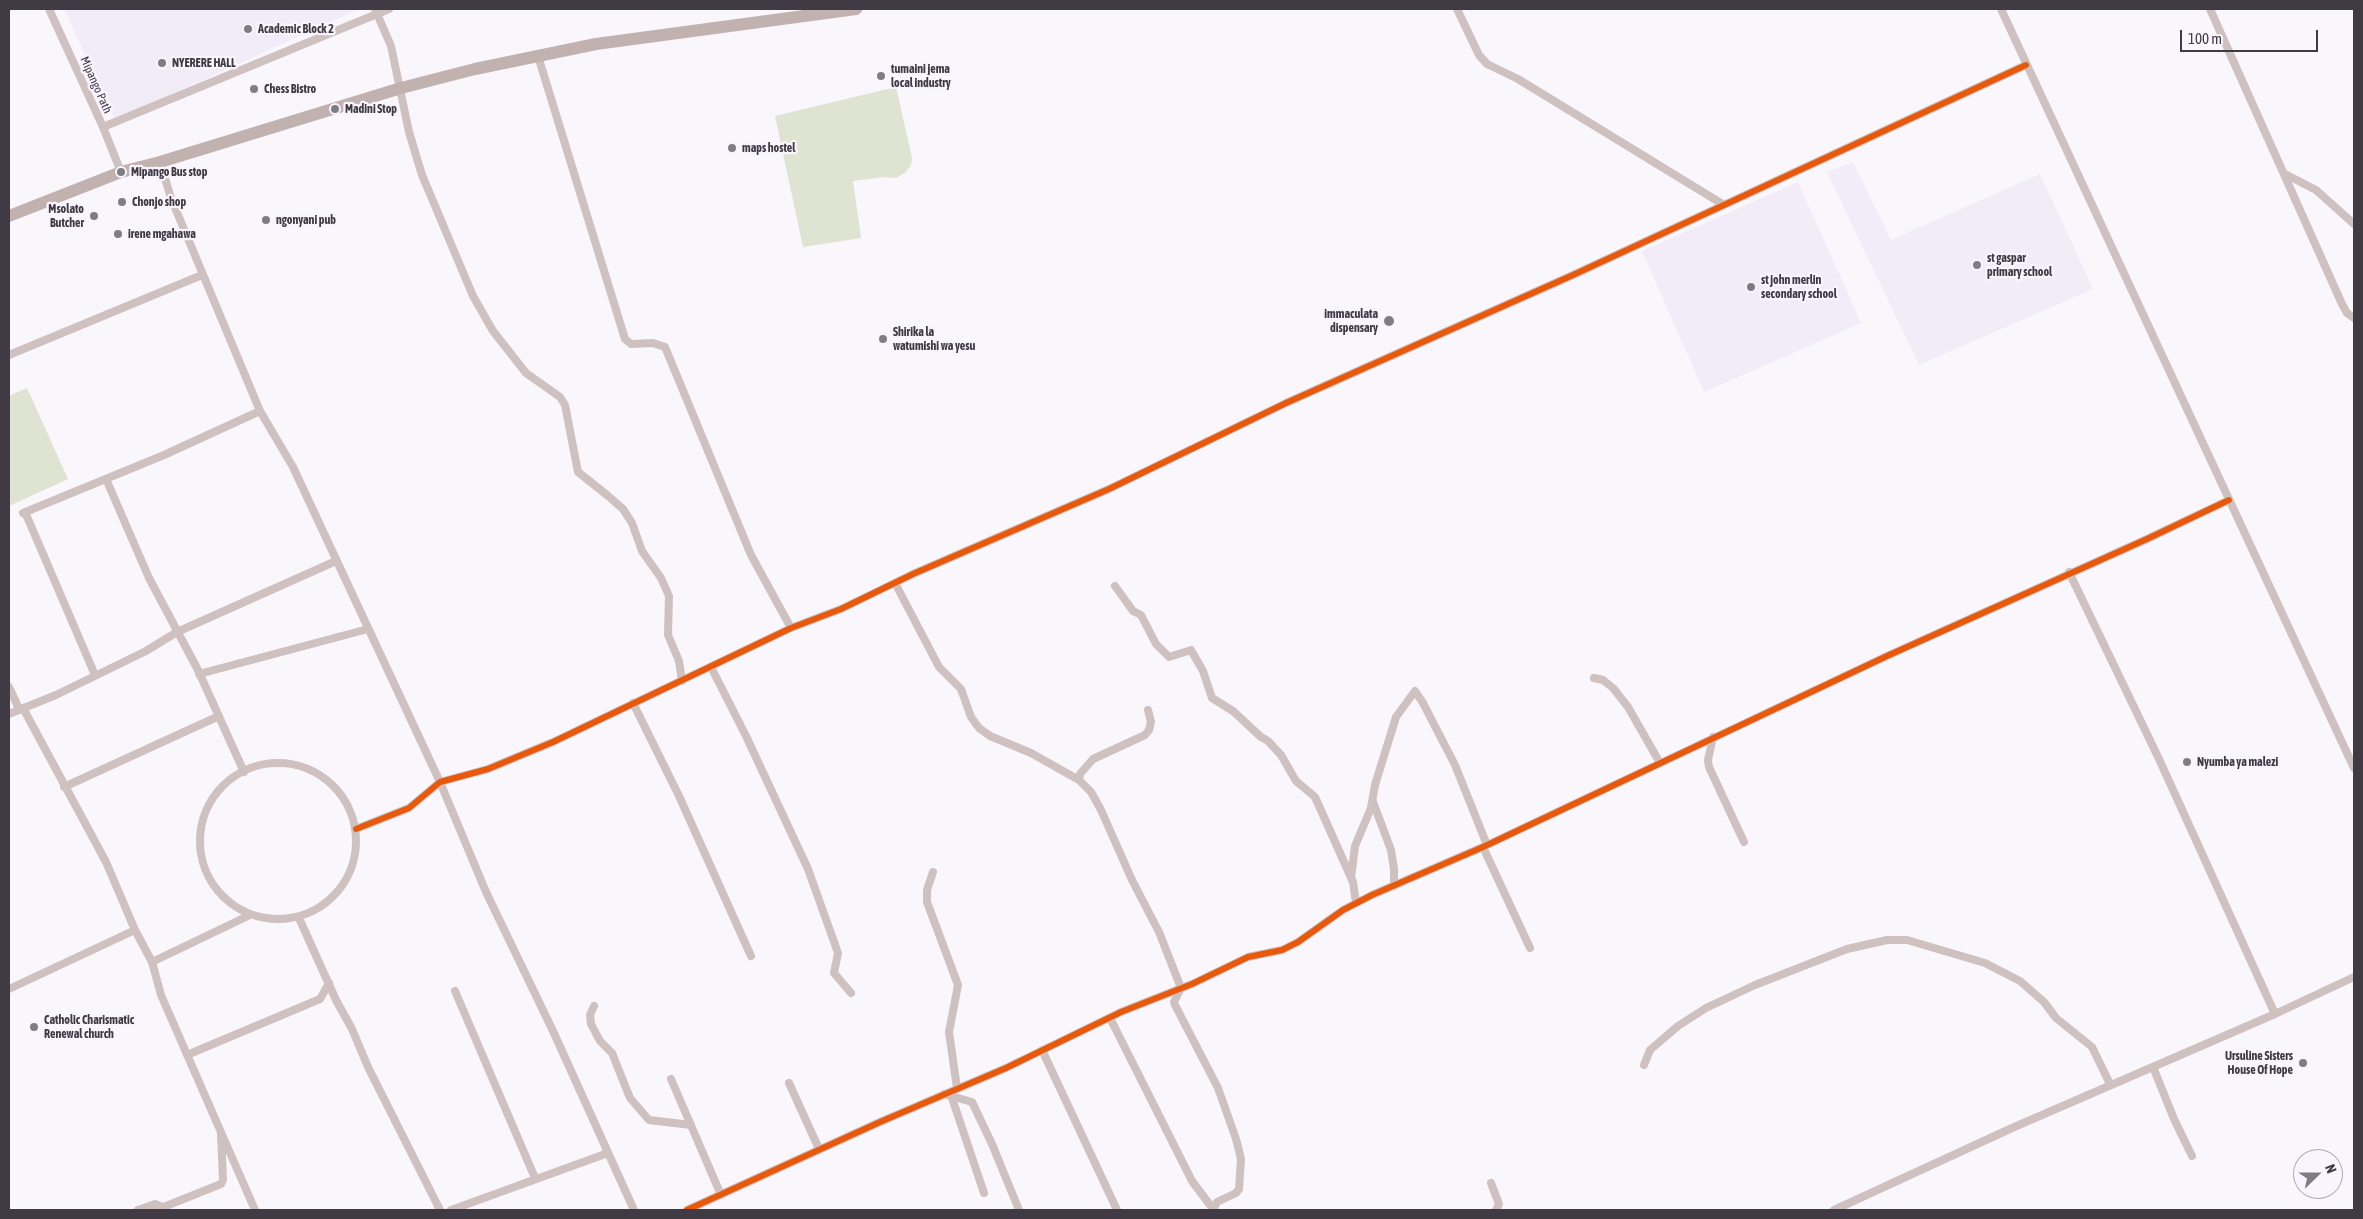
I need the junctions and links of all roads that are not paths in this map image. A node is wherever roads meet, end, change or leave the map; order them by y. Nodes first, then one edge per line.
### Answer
1 (48, 9) edge
2 (389, 9) edge
3 (856, 9) edge
4 (1457, 9) edge
5 (2001, 9) edge
6 (2210, 9) edge
7 (376, 11) edge
8 (538, 56) junction
9 (2026, 65) junction
10 (401, 88) junction
11 (103, 127) junction
12 (160, 162) junction
13 (121, 172) junction
14 (2285, 174) junction
15 (1724, 204) junction
16 (9, 216) edge
17 (2354, 224) edge
18 (202, 274) junction
19 (2354, 318) edge
20 (9, 355) edge
21 (260, 411) junction
22 (106, 478) junction
23 (2229, 500) junction
24 (336, 561) junction
25 (2070, 572) junction
26 (895, 583) junction
27 (1115, 586) dead end
28 (791, 628) junction
29 (368, 629) junction
30 (178, 632) junction
31 (711, 667) junction
32 (199, 674) junction
33 (95, 675) junction
34 (1594, 678) dead end
35 (682, 681) junction
36 (9, 687) edge
37 (634, 703) junction
38 (21, 709) junction
39 (1148, 710) dead end
40 (9, 714) edge
41 (219, 716) junction
42 (1713, 737) junction
43 (1660, 763) junction
44 (2354, 768) edge
45 (244, 772) junction
46 (1079, 780) junction
47 (440, 782) junction
48 (64, 787) junction
49 (1373, 802) junction
50 (356, 829) junction
51 (1744, 842) dead end
52 (1485, 846) junction
53 (933, 872) dead end
54 (1351, 878) junction
55 (1394, 886) junction
56 (1356, 903) junction
57 (250, 915) junction
58 (299, 918) junction
59 (134, 930) junction
60 (1530, 948) dead end
61 (751, 956) dead end
62 (152, 962) junction
63 (2354, 977) edge
64 (329, 983) junction
65 (1181, 988) junction
66 (9, 989) edge
67 (456, 991) dead end
68 (851, 993) dead end
69 (320, 998) junction
70 (336, 1000) junction
71 (594, 1006) dead end
72 (2275, 1014) junction
73 (1110, 1018) junction
74 (1042, 1050) junction
75 (187, 1055) junction
76 (1644, 1065) dead end
77 (2153, 1067) junction
78 (671, 1079) dead end
79 (789, 1083) dead end
80 (2110, 1084) junction
81 (957, 1088) junction
82 (944, 1094) junction
83 (952, 1098) junction
84 (691, 1125) junction
85 (222, 1131) junction
86 (819, 1149) junction
87 (608, 1153) junction
88 (2192, 1156) dead end
89 (535, 1178) junction
90 (1491, 1183) dead end
91 (984, 1193) dead end
92 (721, 1195) junction
93 (160, 1208) edge
94 (138, 1210) edge
95 (255, 1210) edge
96 (440, 1210) edge
97 (451, 1210) edge
98 (634, 1210) edge
99 (687, 1210) edge
100 (1019, 1210) edge
101 (1117, 1210) edge
102 (1212, 1210) edge
103 (1496, 1210) edge
104 (1834, 1210) edge

1 - 11 street, Mipango Path
2 - 7 street
3 - 8 highway
4 - 15 street
5 - 9 street
6 - 14 street
7 - 10 street
7 - 11 street
8 - 10 highway
8 - 28 street
9 - 15 street
9 - 23 street
10 - 12 highway
10 - 35 street
11 - 13 street, Mipango Path
12 - 13 highway
12 - 18 street
13 - 16 highway
14 - 17 street
14 - 19 street
15 - 26 street
18 - 20 street
18 - 21 street
21 - 22 street
21 - 24 street
22 - 30 street
22 - 33 street
23 - 25 street
23 - 44 street
24 - 29 street
24 - 30 street
25 - 42 street
25 - 72 street
26 - 28 street
26 - 46 street
27 - 54 street
28 - 31 street
29 - 32 street
29 - 47 street
30 - 32 street
30 - 33 street
31 - 35 street
31 - 68 street
32 - 41 street
33 - 38 street
34 - 43 street
35 - 37 street
36 - 38 street
37 - 47 street
37 - 61 street
38 - 40 street
38 - 48 street
39 - 46 street
41 - 45 street
41 - 48 street
42 - 43 street
42 - 51 street
43 - 52 street
45 - 50 street
45 - 57 street
46 - 65 street
47 - 50 street
47 - 87 street
48 - 59 street
49 - 52 street
49 - 54 street
49 - 55 street
50 - 58 street
52 - 55 street
52 - 60 street
53 - 81 street
54 - 56 street
55 - 56 street
56 - 65 street
57 - 58 street
57 - 62 street
58 - 64 street
59 - 62 street
59 - 66 street
62 - 75 street
63 - 72 street
64 - 69 street
64 - 70 street
65 - 73 street
65 - 102 street
67 - 89 street
69 - 70 street
69 - 75 street
70 - 96 street
71 - 84 street
72 - 77 street
73 - 74 street
73 - 102 street
74 - 81 street
74 - 101 street
75 - 85 street
76 - 80 street
77 - 80 street
77 - 88 street
78 - 84 street
79 - 86 street
80 - 104 street
81 - 82 street
82 - 83 street
82 - 86 street
83 - 91 street
83 - 100 street
84 - 92 street
85 - 93 street
85 - 95 street
86 - 92 street
87 - 89 street
87 - 98 street
89 - 97 street
90 - 103 street
92 - 99 street
93 - 94 street

